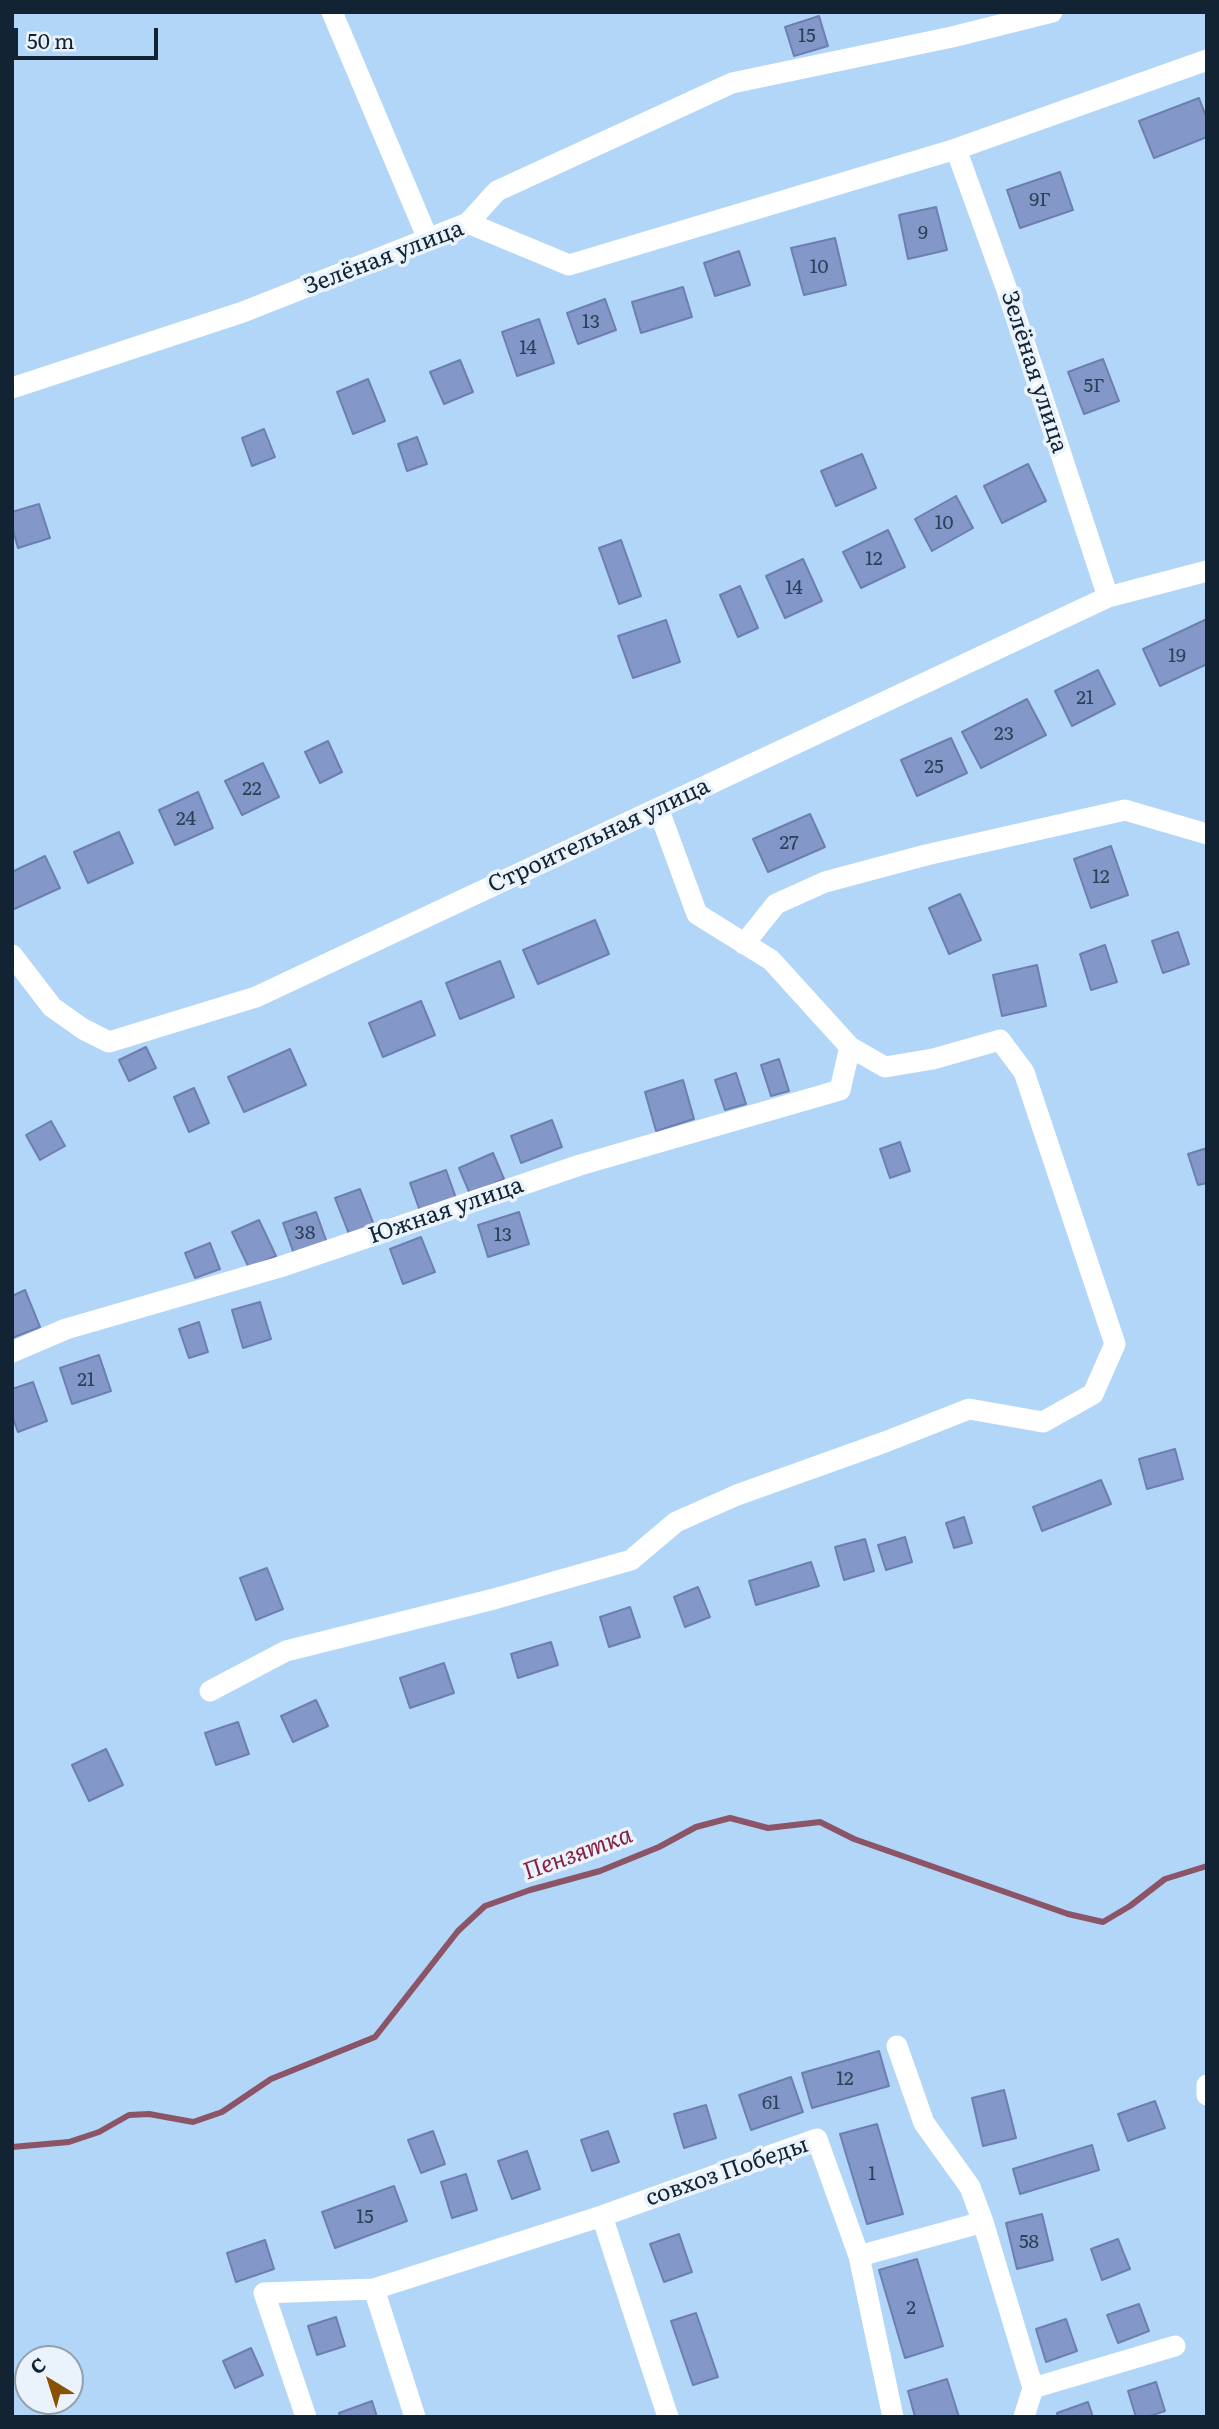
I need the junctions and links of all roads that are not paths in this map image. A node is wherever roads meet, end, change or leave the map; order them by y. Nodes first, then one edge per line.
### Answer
1 (332, 12) edge
2 (1052, 12) edge
3 (1207, 60) edge
4 (956, 149) junction
5 (468, 223) junction
6 (428, 239) junction
7 (12, 388) edge
8 (1207, 571) edge
9 (1108, 597) junction
10 (658, 808) junction
11 (1207, 834) edge
12 (744, 944) junction
13 (12, 956) edge
14 (850, 1047) junction
15 (12, 1352) edge
16 (210, 1691) dead end
17 (897, 2046) dead end
18 (1207, 2085) edge
19 (1207, 2095) edge
20 (602, 2216) junction
21 (983, 2222) junction
22 (859, 2256) junction
23 (373, 2289) junction
24 (1175, 2346) dead end
25 (1033, 2388) junction
26 (306, 2417) edge
27 (415, 2417) edge
28 (668, 2417) edge
29 (893, 2417) edge
30 (1024, 2417) edge

1 - 6 street
2 - 5 street
3 - 4 street, Зелёная улица
4 - 5 street, Зелёная улица
4 - 9 street, Зелёная улица
5 - 6 street, Зелёная улица
6 - 7 street, Зелёная улица
8 - 9 street, Строительная улица
9 - 10 street, Строительная улица
10 - 12 street
10 - 13 street, Строительная улица
11 - 12 street
12 - 14 street
14 - 15 street, Южная улица
14 - 16 street
17 - 21 street
18 - 19 street
20 - 22 street, совхоз Победы
20 - 23 street, совхоз Победы
20 - 28 street
21 - 22 street
21 - 25 street
22 - 29 street, совхоз Победы
23 - 26 street, совхоз Победы
23 - 27 street
24 - 25 street
25 - 30 street

